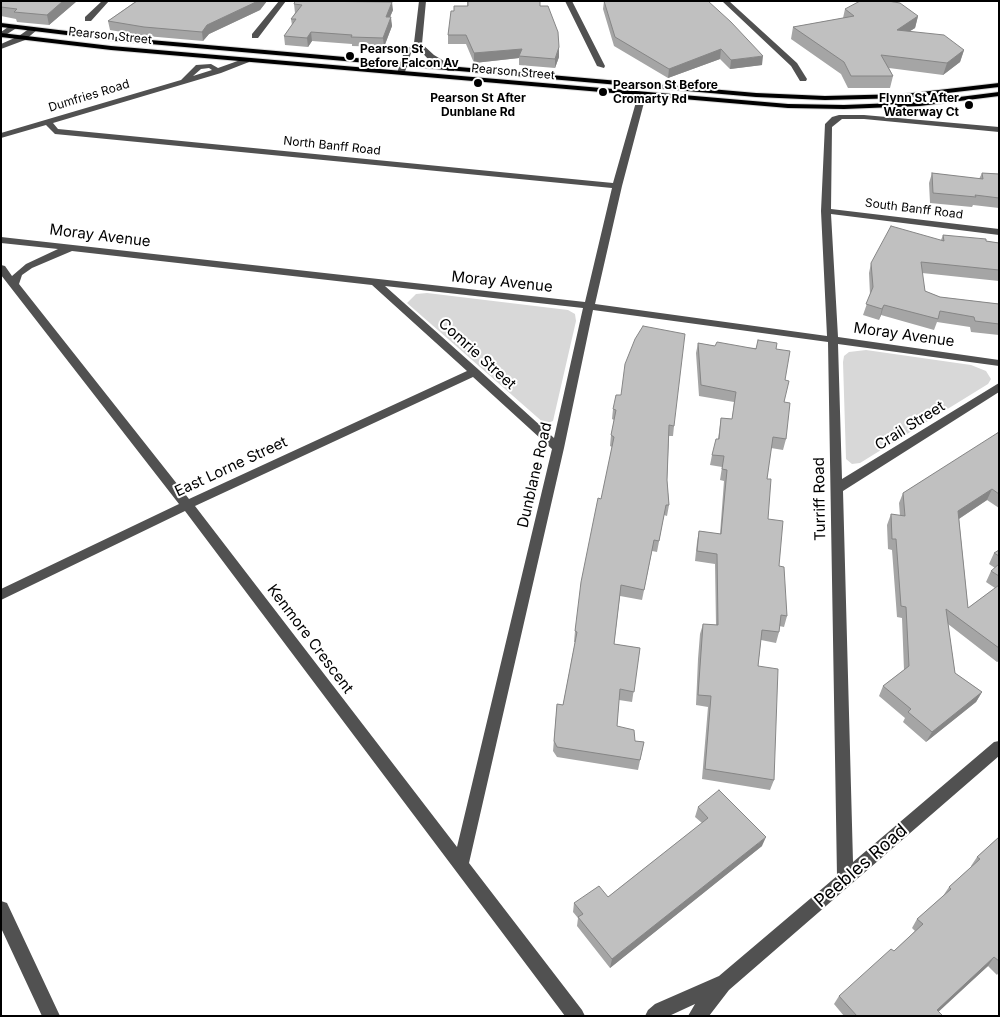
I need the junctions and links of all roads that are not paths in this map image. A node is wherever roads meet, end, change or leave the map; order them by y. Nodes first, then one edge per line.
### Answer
1 (106, 1) edge
2 (283, 1) edge
3 (423, 1) edge
4 (568, 1) edge
5 (725, 1) edge
6 (88, 19) dead end
7 (1, 25) edge
8 (14, 27) junction
9 (33, 30) junction
10 (2, 35) edge
11 (255, 36) dead end
12 (22, 38) junction
13 (418, 44) junction
14 (1, 47) edge
15 (246, 60) junction
16 (403, 64) junction
17 (601, 66) dead end
18 (452, 68) junction
19 (401, 73) junction
20 (803, 80) dead end
21 (999, 85) edge
22 (999, 94) edge
23 (642, 95) junction
24 (47, 122) junction
25 (999, 130) edge
26 (1, 136) edge
27 (617, 186) junction
28 (826, 211) junction
29 (999, 232) edge
30 (1, 240) edge
31 (72, 248) junction
32 (1, 268) edge
33 (376, 283) junction
34 (14, 285) junction
35 (589, 306) junction
36 (833, 340) junction
37 (999, 363) edge
38 (475, 372) junction
39 (999, 387) edge
40 (558, 448) junction
41 (836, 489) junction
42 (186, 505) junction
43 (1, 595) edge
44 (999, 748) edge
45 (461, 863) junction
46 (845, 880) junction
47 (1, 909) edge
48 (723, 984) junction
49 (51, 1016) edge
50 (576, 1016) edge
51 (654, 1016) edge
52 (697, 1016) edge

1 - 6 street
2 - 11 street
3 - 13 street
4 - 17 street
5 - 20 street
7 - 8 main road, Pearson Street
8 - 9 main road, Pearson Street
8 - 10 street
9 - 12 street
9 - 16 main road, Pearson Street
10 - 12 main road, Pearson Street
12 - 14 street
12 - 15 main road, Pearson Street
13 - 16 street
13 - 18 street
15 - 19 main road, Pearson Street
15 - 24 street, Dumfries Road
16 - 18 main road, Pearson Street
16 - 19 street
18 - 21 main road, Pearson Street
19 - 23 main road, Pearson Street
22 - 23 main road, Pearson Street
23 - 27 street, Dunblane Road
24 - 26 street, Dumfries Road
24 - 27 street, North Banff Road
25 - 28 street, Turriff Road
27 - 35 street, Dunblane Road
28 - 29 street, South Banff Road
28 - 36 street, Turriff Road
30 - 31 street, Moray Avenue
31 - 33 street, Moray Avenue
31 - 34 street
32 - 34 street, Kenmore Crescent
33 - 35 street, Moray Avenue
33 - 38 street, Comrie Street
34 - 42 street, Kenmore Crescent
35 - 36 street, Moray Avenue
35 - 40 street, Dunblane Road
36 - 37 street, Moray Avenue
36 - 41 street, Turriff Road
38 - 40 street, Comrie Street
38 - 42 street, East Lorne Street
39 - 41 street, Crail Street
40 - 45 street, Dunblane Road
41 - 46 street, Turriff Road
42 - 43 street, East Lorne Street
42 - 45 street, Kenmore Crescent
44 - 46 street, Peebles Road
45 - 50 street, Kenmore Crescent
46 - 48 street, Peebles Road
47 - 49 street
48 - 51 street, Peebles Road
48 - 52 street, Peebles Road

